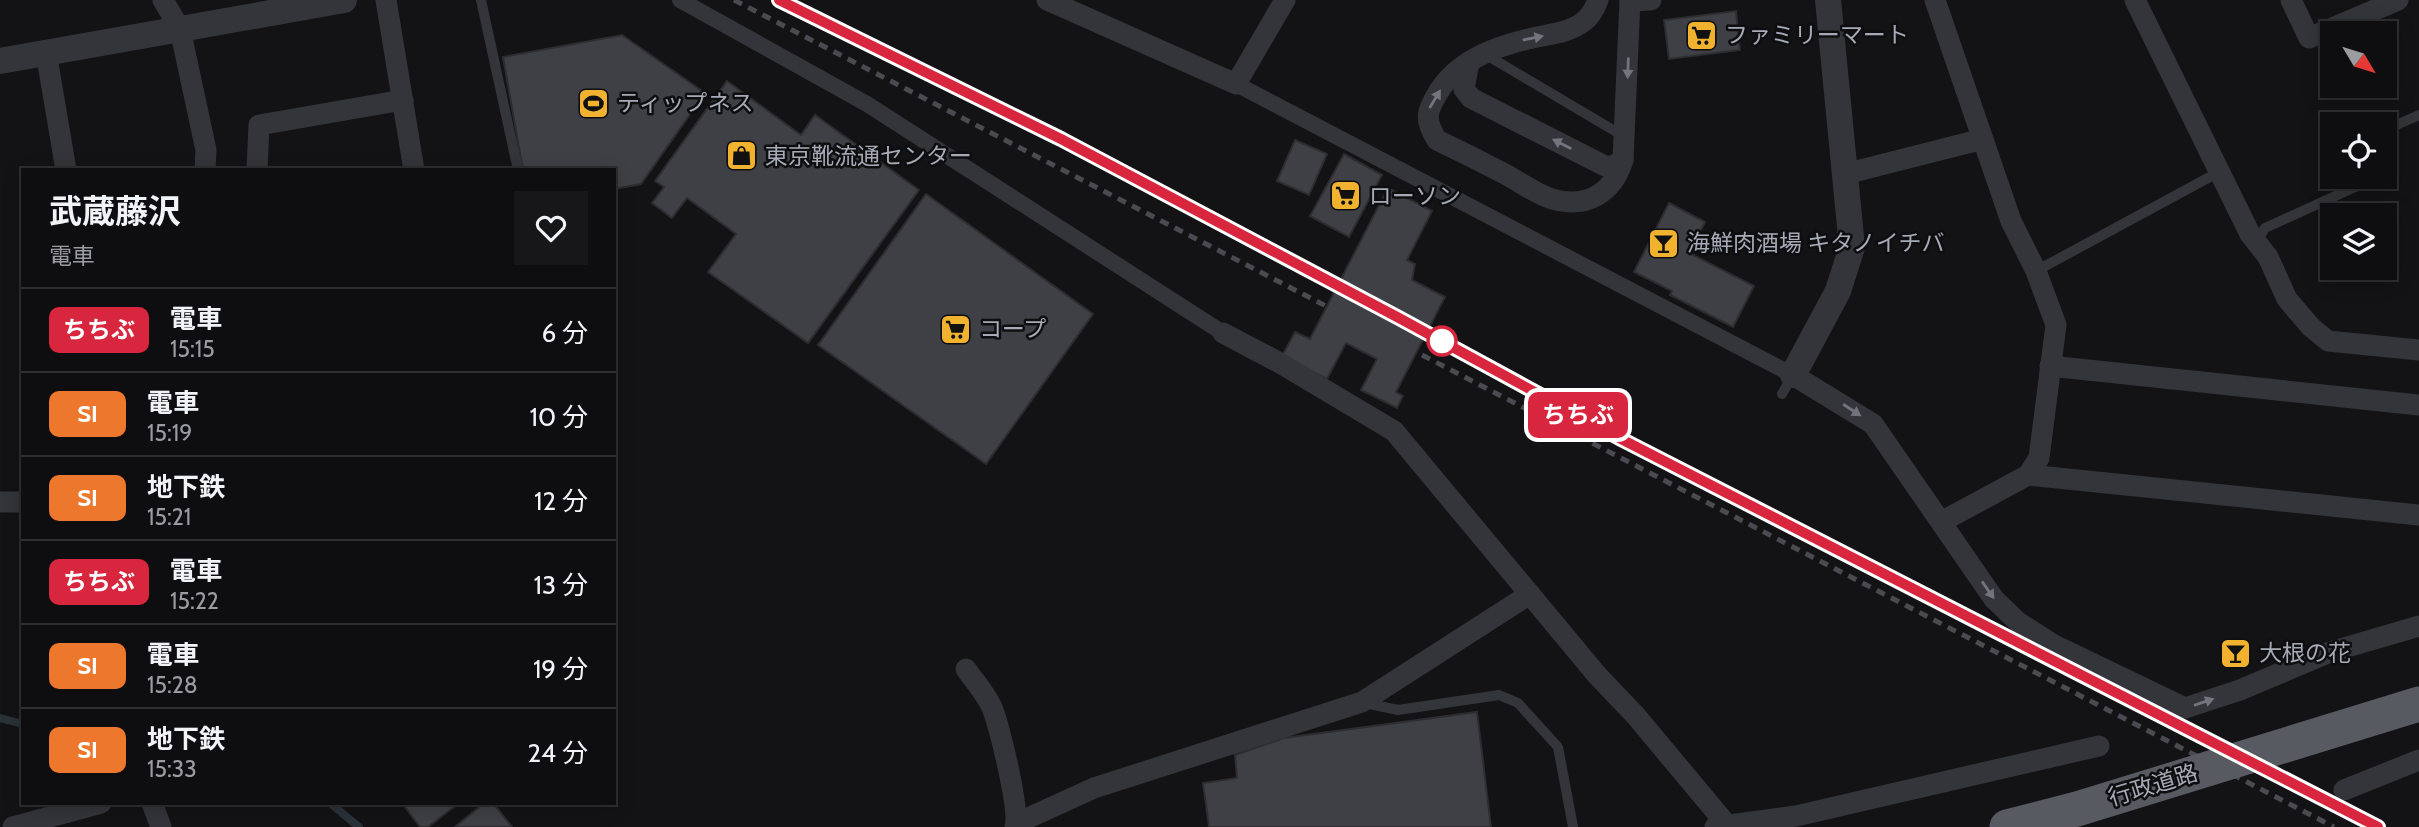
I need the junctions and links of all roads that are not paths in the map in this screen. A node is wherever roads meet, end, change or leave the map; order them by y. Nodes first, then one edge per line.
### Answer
1 (163, 0) edge
2 (344, 0) edge
3 (386, 0) edge
4 (481, 0) edge
5 (680, 0) edge
6 (1047, 0) edge
7 (1285, 0) edge
8 (1598, 0) edge
9 (1637, 0) edge
10 (1828, 0) edge
11 (1935, 0) edge
12 (2135, 0) edge
13 (2291, 0) edge
14 (2398, 0) edge
15 (180, 29) junction
16 (46, 52) junction
17 (1476, 57) junction
18 (0, 61) edge
19 (1236, 84) junction
20 (403, 100) junction
21 (2419, 115) edge
22 (2397, 125) edge
23 (1625, 137) junction
24 (1983, 139) junction
25 (1623, 160) junction
26 (66, 168) edge
27 (205, 168) edge
28 (257, 168) edge
29 (414, 168) edge
30 (518, 168) edge
31 (2220, 172) junction
32 (1844, 174) junction
33 (2351, 189) edge
34 (2256, 242) junction
35 (2036, 271) junction
36 (1223, 332) joint
37 (2419, 350) edge
38 (2050, 366) junction
39 (1788, 384) junction
40 (2419, 405) edge
41 (2028, 475) junction
42 (0, 502) edge
43 (21, 502) edge
44 (2419, 515) edge
45 (1941, 522) junction
46 (1530, 594) junction
47 (2418, 622) edge
48 (966, 669) dead end
49 (1362, 702) junction
50 (2419, 704) edge
51 (2099, 746) dead end
52 (2419, 760) edge
53 (2344, 790) dead end
54 (93, 805) edge
55 (153, 805) edge
56 (1016, 825) edge
57 (1720, 826) edge
58 (13, 827) edge
59 (161, 827) edge
60 (1573, 827) edge
61 (2007, 827) edge

1 - 15 street
2 - 15 street
3 - 20 street
4 - 30 lane
5 - 36 street
6 - 19 street
7 - 19 street
17 -> 8 street
9 -> 23 street
10 - 32 street
11 - 24 street
12 - 31 street
13 - 14 street
15 - 16 street
15 - 27 street
16 - 18 street
16 - 26 street
17 - 23 lane
25 -> 17 street
25 -> 17 street
19 - 39 street
20 - 28 street
20 - 29 street
21 - 22 lane
23 - 25 street
24 - 32 street
24 - 35 street
31 - 34 street
31 - 35 lane
32 - 39 street
33 - 34 lane
34 - 37 street
35 - 38 street
36 - 46 street
38 - 40 street
38 - 41 street
39 -> 45 street
41 - 44 street
41 - 45 street
42 - 43 street
45 -> 47 street
46 - 49 street
46 - 57 street
48 - 56 street
49 - 56 street
49 - 60 lane
50 - 61 highway, 行政道路, bridge
51 - 57 street
52 - 53 street
54 - 58 street
55 - 59 street

